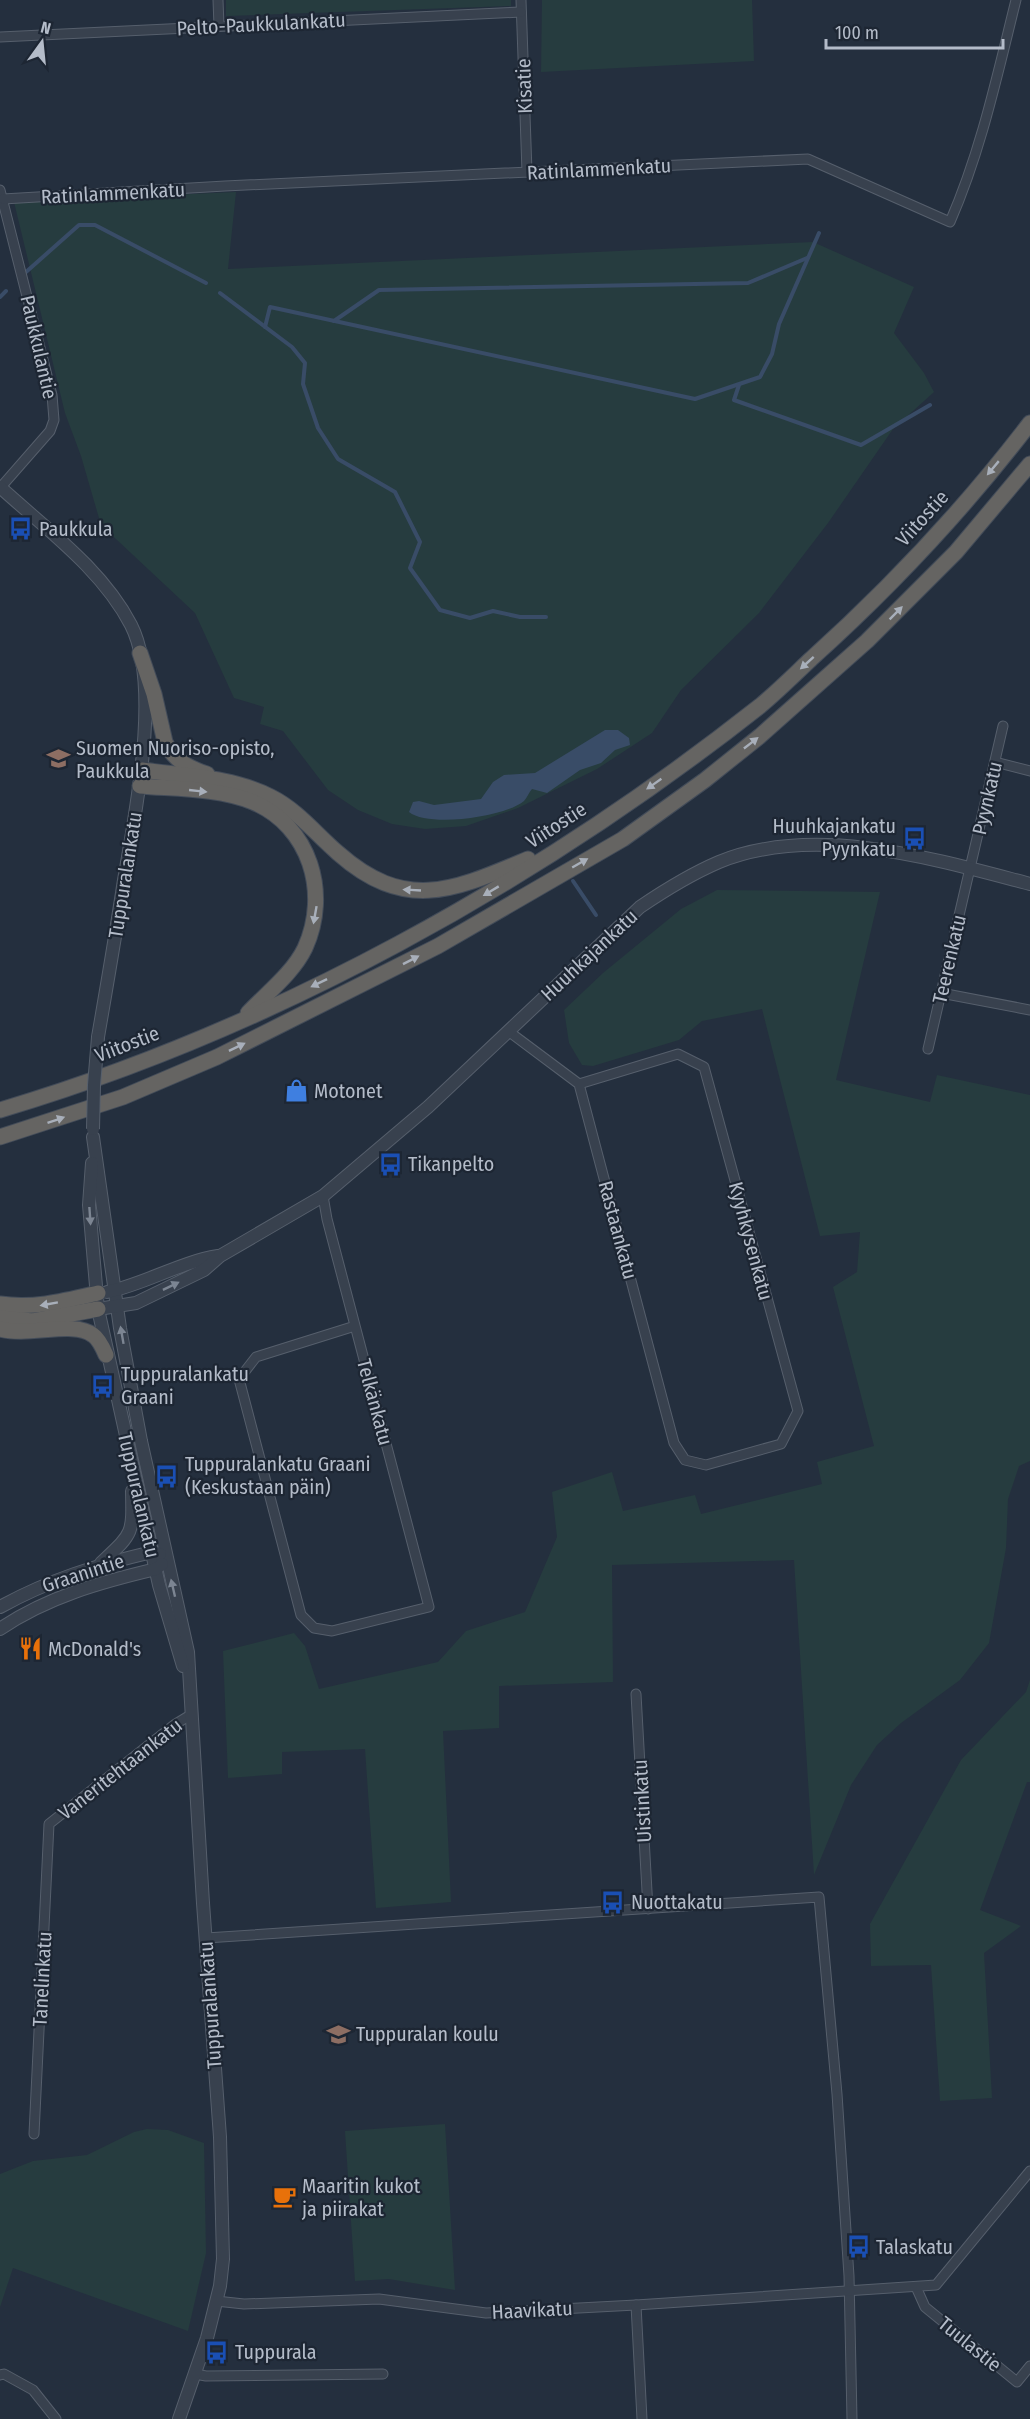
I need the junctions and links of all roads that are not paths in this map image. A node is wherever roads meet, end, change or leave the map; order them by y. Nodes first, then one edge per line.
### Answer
1 (218, 0) edge
2 (521, 0) edge
3 (1016, 0) edge
4 (521, 12) junction
5 (219, 26) junction
6 (0, 37) edge
7 (527, 172) junction
8 (1, 194) edge
9 (1030, 423) edge
10 (1030, 464) edge
11 (0, 488) edge
12 (140, 653) junction
13 (1003, 726) dead end
14 (996, 762) junction
15 (142, 770) junction
16 (1030, 771) edge
17 (140, 786) junction
18 (321, 837) junction
19 (567, 842) junction
20 (971, 869) junction
21 (1030, 884) edge
22 (941, 993) junction
23 (1030, 1010) edge
24 (242, 1019) junction
25 (508, 1031) junction
26 (928, 1049) dead end
27 (579, 1084) junction
28 (0, 1110) edge
29 (20, 1132) junction
30 (93, 1133) junction
31 (0, 1137) edge
32 (0, 1146) edge
33 (323, 1196) junction
34 (220, 1256) junction
35 (115, 1290) junction
36 (98, 1293) junction
37 (0, 1304) edge
38 (117, 1305) junction
39 (98, 1309) junction
40 (0, 1318) edge
41 (355, 1326) junction
42 (0, 1329) edge
43 (106, 1354) junction
44 (686, 1460) joint
45 (132, 1465) junction
46 (152, 1552) junction
47 (166, 1557) junction
48 (100, 1564) junction
49 (156, 1569) junction
50 (0, 1607) edge
51 (0, 1629) edge
52 (636, 1694) dead end
53 (191, 1711) junction
54 (49, 1824) joint
55 (648, 1909) junction
56 (206, 1938) junction
57 (34, 2134) dead end
58 (1030, 2171) edge
59 (916, 2287) junction
60 (849, 2290) junction
61 (216, 2301) junction
62 (636, 2305) junction
63 (1030, 2366) edge
64 (195, 2374) junction
65 (383, 2374) dead end
66 (0, 2375) edge
67 (56, 2419) edge
68 (179, 2419) edge
69 (642, 2419) edge
70 (852, 2419) edge

1 - 5 street
2 - 4 street, Kisatie
3 - 7 street, Ratinlammenkatu
4 - 5 street, Pelto-Paukkulankatu
4 - 7 street, Kisatie
5 - 6 street, Pelto-Paukkulankatu
7 - 8 street, Ratinlammenkatu
8 - 11 street, Paukkulantie
9 -> 19 highway, Viitostie
29 -> 10 highway
11 - 12 street, Tuppuralankatu
12 - 15 street, Tuppuralankatu
12 - 18 highway
13 - 14 street, Pyynkatu
14 - 16 street
14 - 20 street, Pyynkatu
15 - 17 street, Tuppuralankatu
15 - 18 highway
17 -> 24 highway
17 - 30 street, Tuppuralankatu, bridge
19 -> 18 highway
19 -> 24 highway, Viitostie
20 - 21 street, Huuhkajankatu
20 - 22 street, Teerenkatu
20 - 25 street, Huuhkajankatu
22 - 23 street
22 - 26 street, Teerenkatu
24 - 28 highway, Viitostie
25 - 27 street
25 - 33 street, Huuhkajankatu
27 - 44 street, Rastaankatu
27 - 44 street, Kyyhkysenkatu
29 - 31 highway
29 - 32 highway
30 - 35 street, Tuppuralankatu
30 -> 36 street, Tuppuralankatu
33 - 34 street, Huuhkajankatu
33 - 41 street, Telkänkatu
34 - 35 street, Huuhkajankatu
38 -> 34 street, Huuhkajankatu
35 - 36 street, Huuhkajankatu
35 - 38 street, Tuppuralankatu
36 -> 37 highway
36 - 39 street, Tuppuralankatu
38 - 39 street, Huuhkajankatu
47 -> 38 street, Tuppuralankatu
39 - 40 highway
39 - 43 street, Tuppuralankatu
41 - 41 street, Telkänkatu
42 - 43 highway
43 - 45 street, Tuppuralankatu
45 - 46 street, Tuppuralankatu
45 - 48 street
46 - 47 street
46 - 48 street, Graanintie
46 - 49 street, Tuppuralankatu
47 - 49 street, Graanintie
53 -> 47 street, Tuppuralankatu
48 - 50 street, Graanintie
49 - 51 street, Graanintie
49 - 53 street, Tuppuralankatu
52 - 55 street, Uistinkatu
53 - 54 street, Vaneritehtaankatu
53 - 56 street, Tuppuralankatu
54 - 57 street, Tanelinkatu
55 - 56 street
55 - 60 street
56 - 61 street, Tuppuralankatu
58 - 59 street, Haavikatu
59 - 60 street, Haavikatu
59 - 63 street, Tuulastie
60 - 62 street, Haavikatu
60 - 70 street
61 - 62 street, Haavikatu
61 - 64 street, Tuppuralankatu
62 - 69 street
64 - 65 street
64 - 68 street, Tuppuralankatu
66 - 67 street

